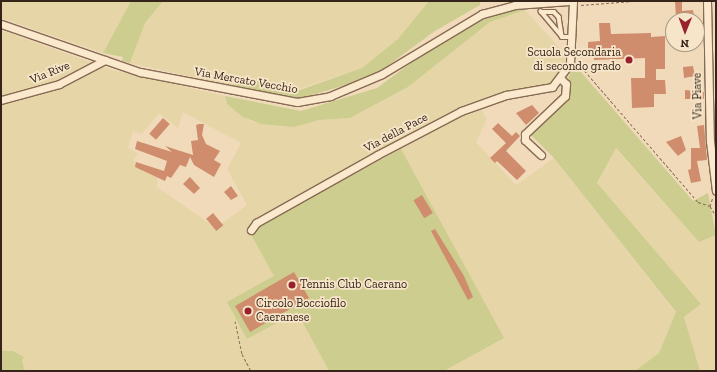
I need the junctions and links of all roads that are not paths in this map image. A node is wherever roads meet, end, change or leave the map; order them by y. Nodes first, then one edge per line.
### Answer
1 (569, 1) edge
2 (707, 1) edge
3 (575, 3) edge
4 (716, 23) edge
5 (1, 24) edge
6 (708, 24) junction
7 (562, 37) junction
8 (572, 38) junction
9 (105, 60) junction
10 (561, 79) junction
11 (1, 100) edge
12 (713, 131) edge
13 (541, 155) dead end
14 (716, 189) edge
15 (251, 230) dead end

1 - 9 street, Via Mercato Vecchio
2 - 6 street, Via Piave
3 - 8 street
4 - 6 street
5 - 9 street, Via Mercato Vecchio
6 - 12 street, Via Piave
7 - 7 lane
7 - 8 lane
8 - 10 street
9 - 11 street, Via Rive
10 - 13 street
10 - 15 street, Via della Pace
12 - 14 street, Via Piave

